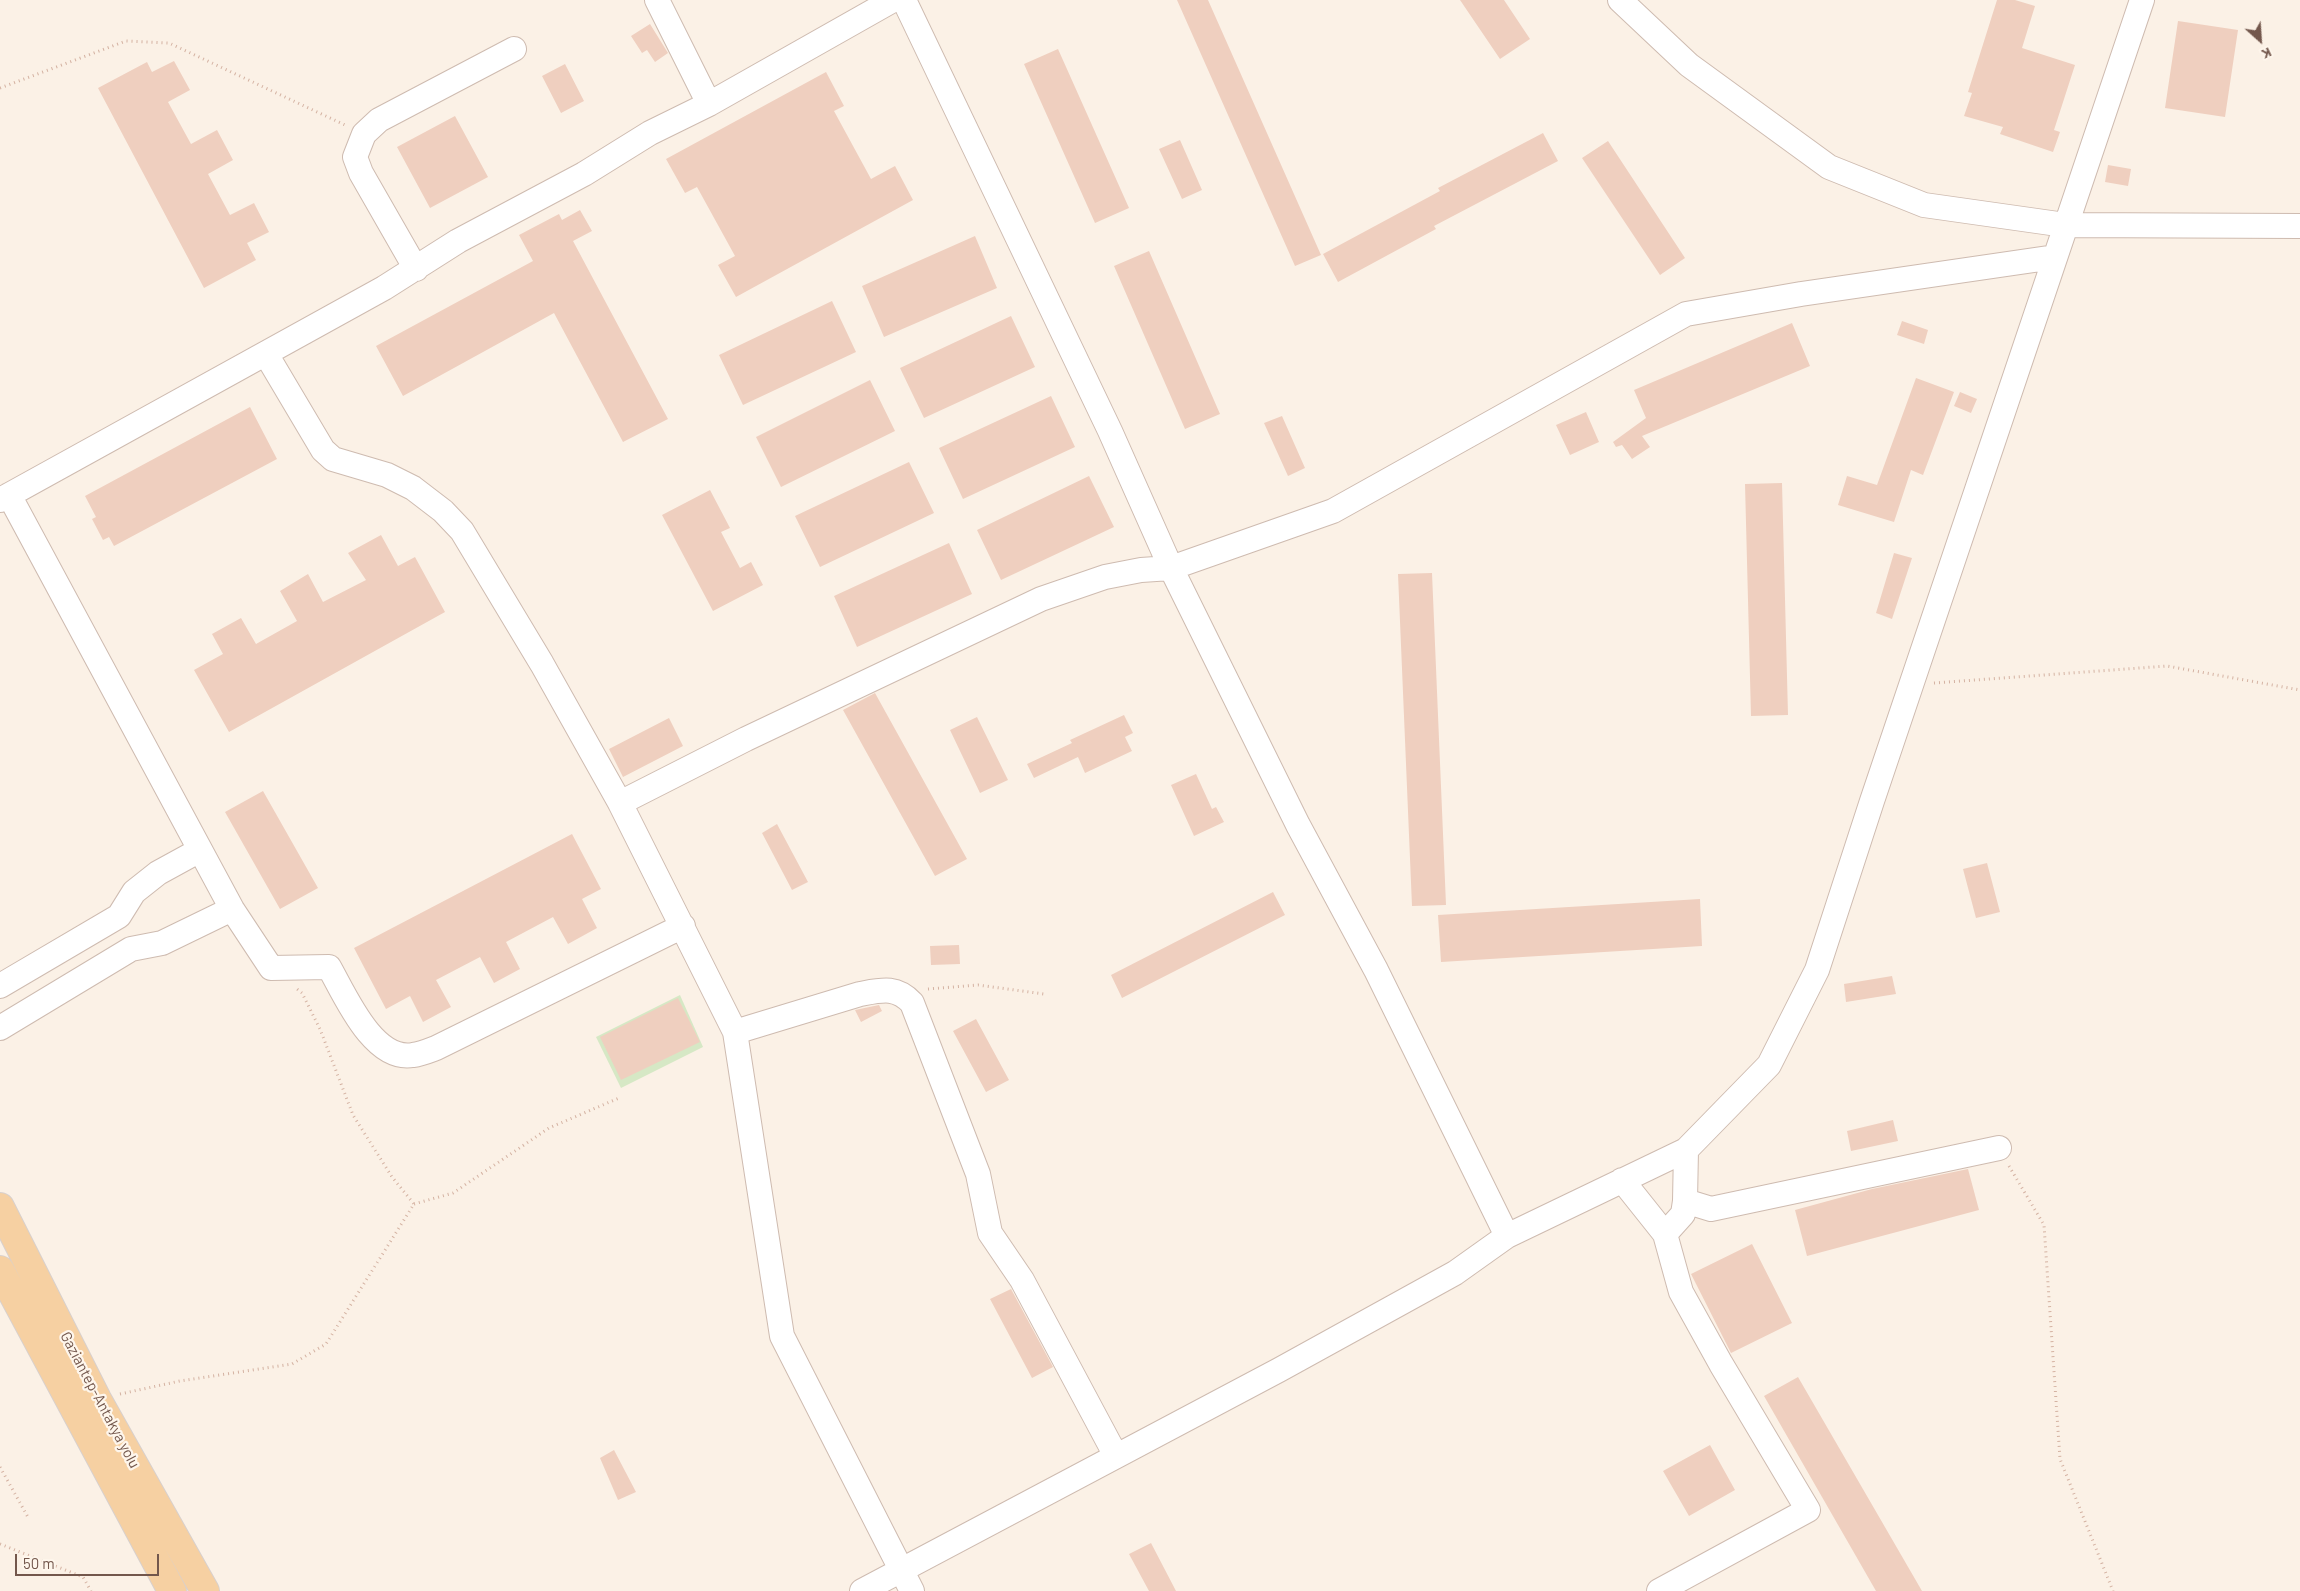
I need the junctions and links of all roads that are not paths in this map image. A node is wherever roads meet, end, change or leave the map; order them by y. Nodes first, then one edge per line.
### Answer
1 (657, 0) edge
2 (893, 0) edge
3 (904, 0) edge
4 (1620, 0) edge
5 (2142, 0) edge
6 (514, 49) dead end
7 (709, 104) junction
8 (2065, 225) junction
9 (2300, 226) edge
10 (2055, 257) junction
11 (416, 269) junction
12 (266, 354) junction
13 (4, 498) edge
14 (1171, 568) junction
15 (620, 803) junction
16 (200, 850) junction
17 (232, 908) junction
18 (683, 926) junction
19 (0, 986) edge
20 (0, 1028) edge
21 (735, 1032) junction
22 (1999, 1148) road end
23 (1686, 1150) junction
24 (1622, 1180) junction
25 (1686, 1200) junction
26 (0, 1207) edge
27 (1665, 1234) junction
28 (1507, 1236) junction
29 (0, 1270) edge
30 (1116, 1456) junction
31 (901, 1570) junction
32 (172, 1591) edge
33 (205, 1591) edge
34 (862, 1591) edge
35 (912, 1591) edge
36 (1659, 1591) edge

1 - 7 street
2 - 7 street
3 - 14 street
4 - 8 street
5 - 8 street
6 - 11 street
7 - 11 street
8 - 9 street
8 - 10 street
10 - 14 street
10 - 23 street
11 - 12 street
12 - 13 street
12 - 15 street
13 - 16 street
14 - 15 street
14 - 28 street
15 - 18 street
16 - 17 street
16 - 19 street
17 - 18 street
17 - 20 street
18 - 21 street
21 - 30 street
21 - 31 street
22 - 25 street
23 - 24 street
23 - 25 street
24 - 27 street
24 - 28 street
25 - 27 street
26 - 33 main road, Gaziantep-Antakya yolu
27 - 36 street
28 - 30 street
29 - 32 main road, Gaziantep-Antakya yolu
30 - 31 street
31 - 34 street
31 - 35 street

